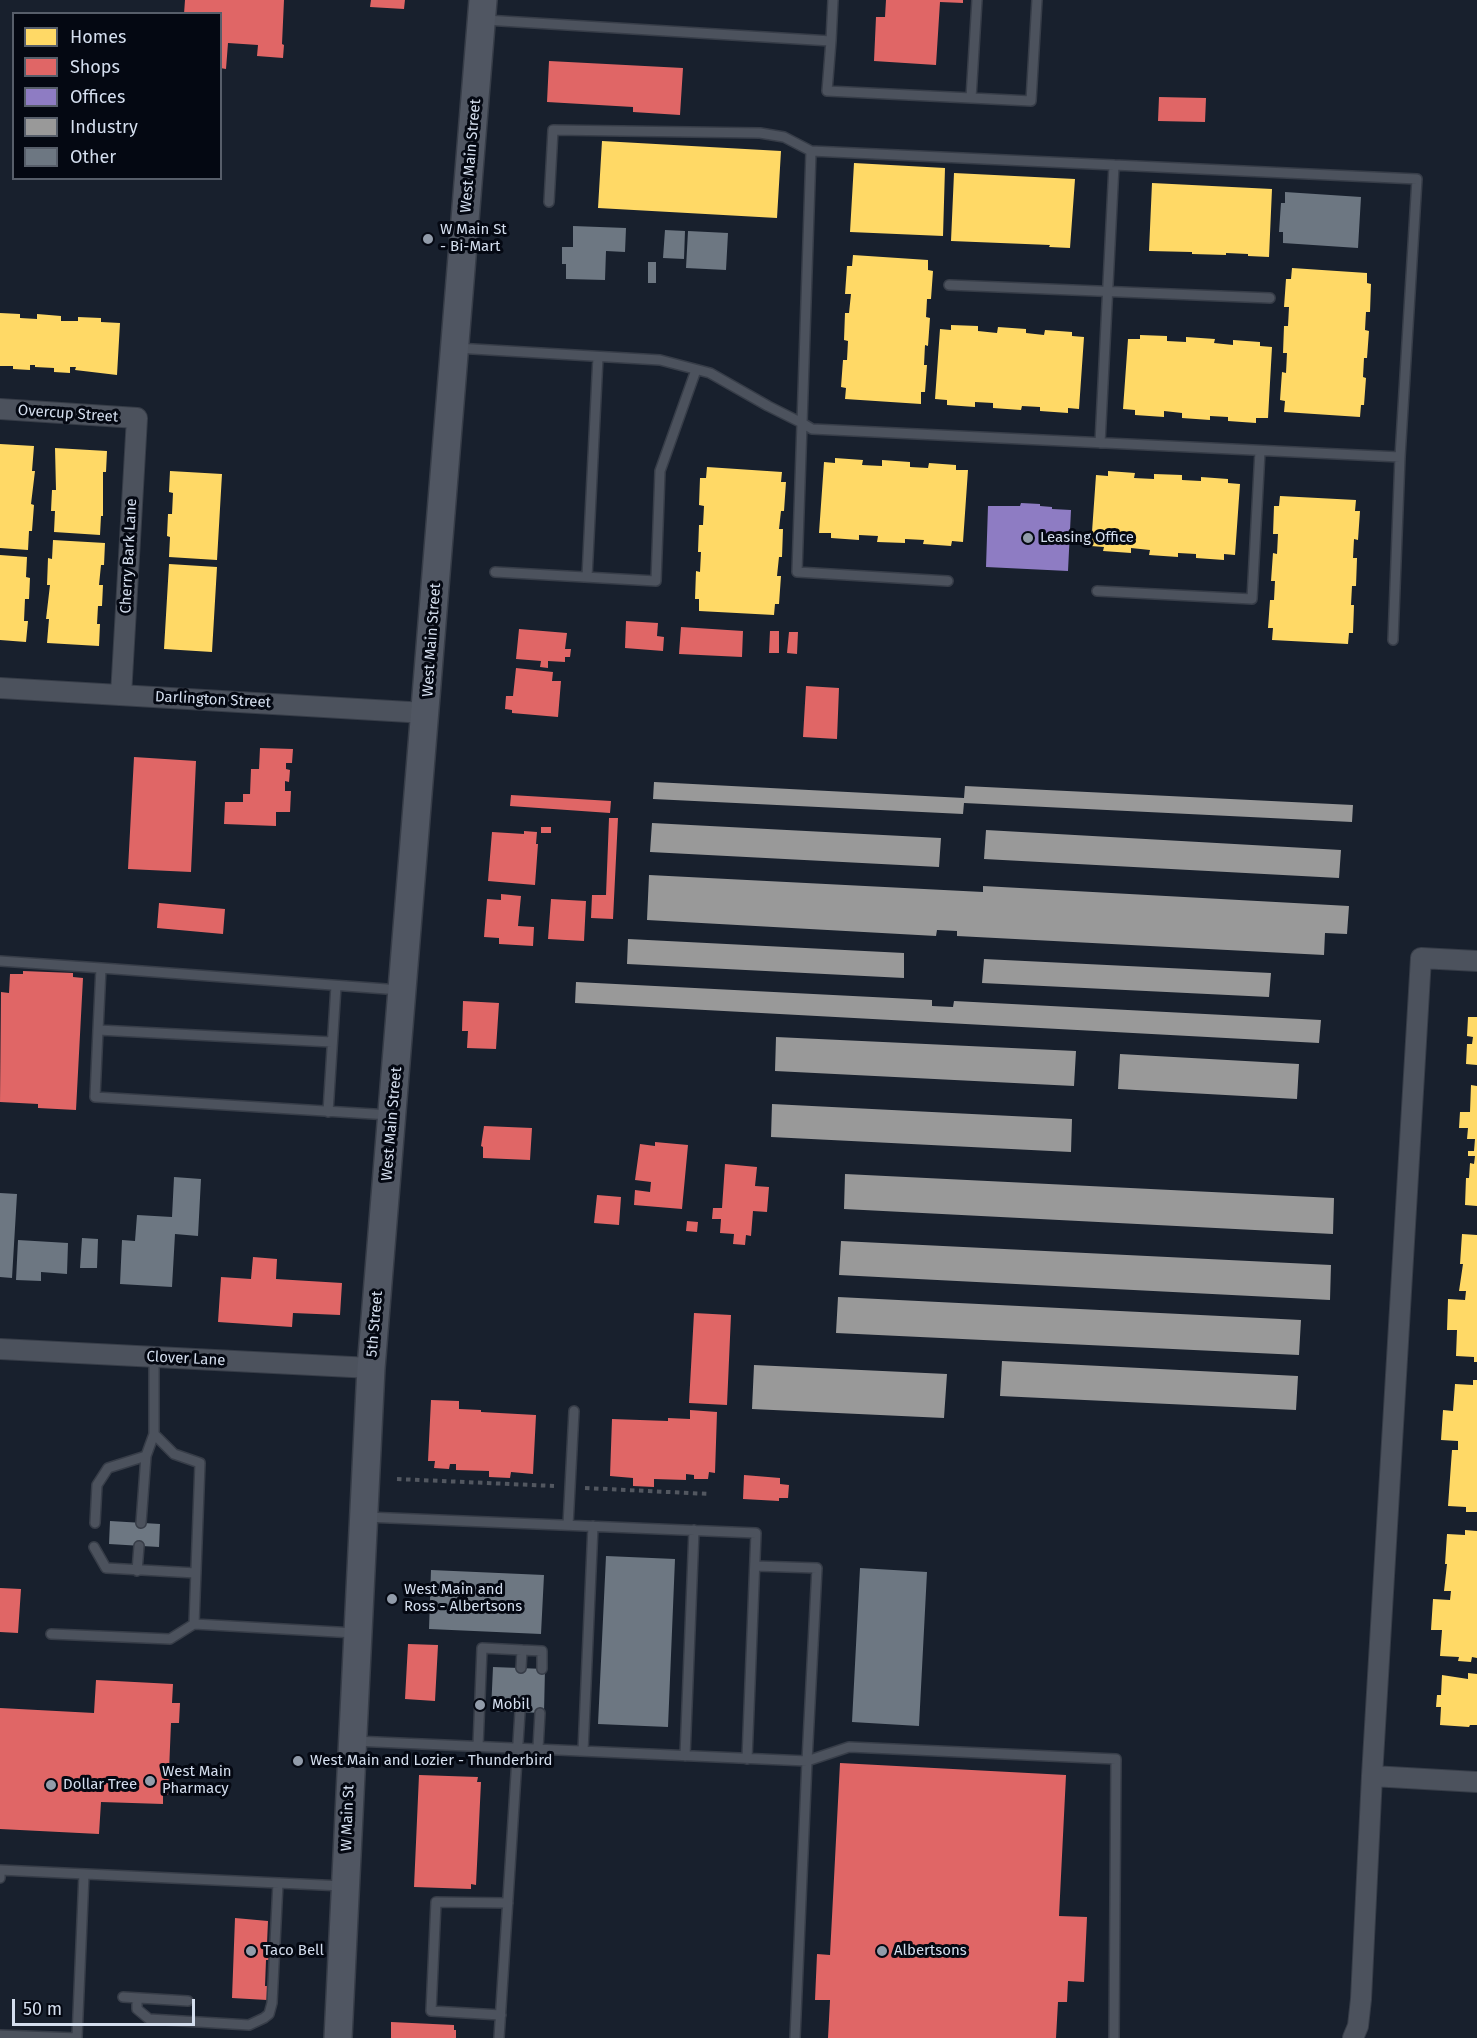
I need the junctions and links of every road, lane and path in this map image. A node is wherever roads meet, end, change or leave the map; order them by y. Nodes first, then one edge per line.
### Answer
1 (833, 0) edge
2 (977, 0) edge
3 (1037, 0) edge
4 (483, 10) edge
5 (831, 41) junction
6 (971, 98) junction
7 (811, 151) junction
8 (1114, 165) junction
9 (549, 202) dead end
10 (949, 285) dead end
11 (1108, 291) junction
12 (1270, 298) dead end
13 (454, 347) junction
14 (598, 357) junction
15 (696, 369) junction
16 (0, 410) edge
17 (137, 418) joint
18 (802, 423) junction
19 (1101, 442) junction
20 (1260, 451) junction
21 (1400, 457) junction
22 (495, 572) dead end
23 (587, 577) junction
24 (948, 580) dead end
25 (1097, 591) dead end
26 (1393, 640) dead end
27 (0, 688) edge
28 (121, 695) junction
29 (426, 712) junction
30 (0, 961) edge
31 (1477, 961) edge
32 (101, 968) junction
33 (336, 986) junction
34 (402, 990) junction
35 (98, 1030) junction
36 (332, 1042) junction
37 (328, 1112) junction
38 (392, 1116) junction
39 (379, 1280) joint
40 (0, 1349) edge
41 (154, 1357) junction
42 (371, 1368) junction
43 (574, 1411) dead end
44 (154, 1434) junction
45 (146, 1456) junction
46 (364, 1516) junction
47 (141, 1523) dead end
48 (95, 1524) dead end
49 (568, 1525) junction
50 (593, 1526) junction
51 (694, 1530) junction
52 (139, 1546) dead end
53 (94, 1547) dead end
54 (755, 1566) junction
55 (137, 1571) junction
56 (196, 1573) junction
57 (194, 1624) junction
58 (357, 1633) junction
59 (51, 1634) dead end
60 (522, 1650) junction
61 (521, 1668) dead end
62 (542, 1670) dead end
63 (520, 1712) dead end
64 (540, 1713) dead end
65 (352, 1741) junction
66 (478, 1746) junction
67 (518, 1748) junction
68 (538, 1749) junction
69 (583, 1751) junction
70 (685, 1756) junction
71 (747, 1759) junction
72 (807, 1761) junction
73 (1372, 1776) junction
74 (1477, 1782) edge
75 (84, 1874) junction
76 (0, 1878) edge
77 (278, 1883) junction
78 (345, 1886) junction
79 (508, 1903) junction
80 (123, 1998) dead end
81 (137, 1998) junction
82 (188, 2001) dead end
83 (501, 2014) junction
84 (0, 2035) edge
85 (77, 2038) edge
86 (338, 2038) edge
87 (499, 2038) edge
88 (795, 2038) edge
89 (1114, 2038) edge
90 (1353, 2038) edge

1 - 5 lane
2 - 6 lane
3 - 6 lane
4 - 5 lane
4 - 13 main road, West Main Street
5 - 6 lane
7 - 8 lane
7 - 9 lane
7 - 18 lane
8 - 11 lane
8 - 21 lane
10 - 11 lane
11 - 12 lane
11 - 19 lane
13 - 14 lane
13 - 29 main road, West Main Street
14 - 15 lane
14 - 23 lane
15 - 18 lane
15 - 23 lane
16 - 17 street, Overcup Street
17 - 28 street, Cherry Bark Lane
18 - 19 lane
18 - 24 lane
19 - 20 lane
20 - 21 lane
20 - 25 lane
21 - 26 lane
22 - 23 lane
27 - 28 street, Darlington Street
28 - 29 street, Darlington Street
29 - 34 main road, West Main Street
30 - 32 lane
31 - 73 street
32 - 33 lane
32 - 35 lane
33 - 34 lane
33 - 36 lane
34 - 38 main road, West Main Street
35 - 36 lane
35 - 37 lane
36 - 37 lane
37 - 38 lane
38 - 39 main road, West Main Street
39 - 42 main road, 5th Street
40 - 41 street, Clover Lane
41 - 42 street, Clover Lane
41 - 44 lane
42 - 46 main road
43 - 49 lane
44 - 45 lane
44 - 56 lane
45 - 47 lane
45 - 48 lane
46 - 49 lane
46 - 58 main road, W Main St
49 - 50 lane
50 - 51 lane
50 - 69 lane
51 - 54 lane
51 - 70 lane
52 - 55 lane
53 - 55 lane
54 - 71 lane
54 - 72 lane
55 - 56 lane
56 - 57 lane
57 - 58 lane
57 - 59 lane
58 - 65 main road, W Main St
60 - 61 lane
60 - 62 lane
60 - 66 lane
63 - 67 lane
64 - 68 lane
65 - 66 lane
65 - 78 main road, W Main St
66 - 67 lane
67 - 68 lane
67 - 79 lane
68 - 69 lane
69 - 70 lane
70 - 71 lane
71 - 72 lane
72 - 88 lane
72 - 89 lane
73 - 74 street
73 - 90 street
75 - 76 lane
75 - 77 lane
75 - 85 lane
77 - 78 lane
77 - 81 lane
78 - 86 main road, W Main St
79 - 83 lane
79 - 83 lane
80 - 81 lane
81 - 82 lane
83 - 87 lane
84 - 85 lane

